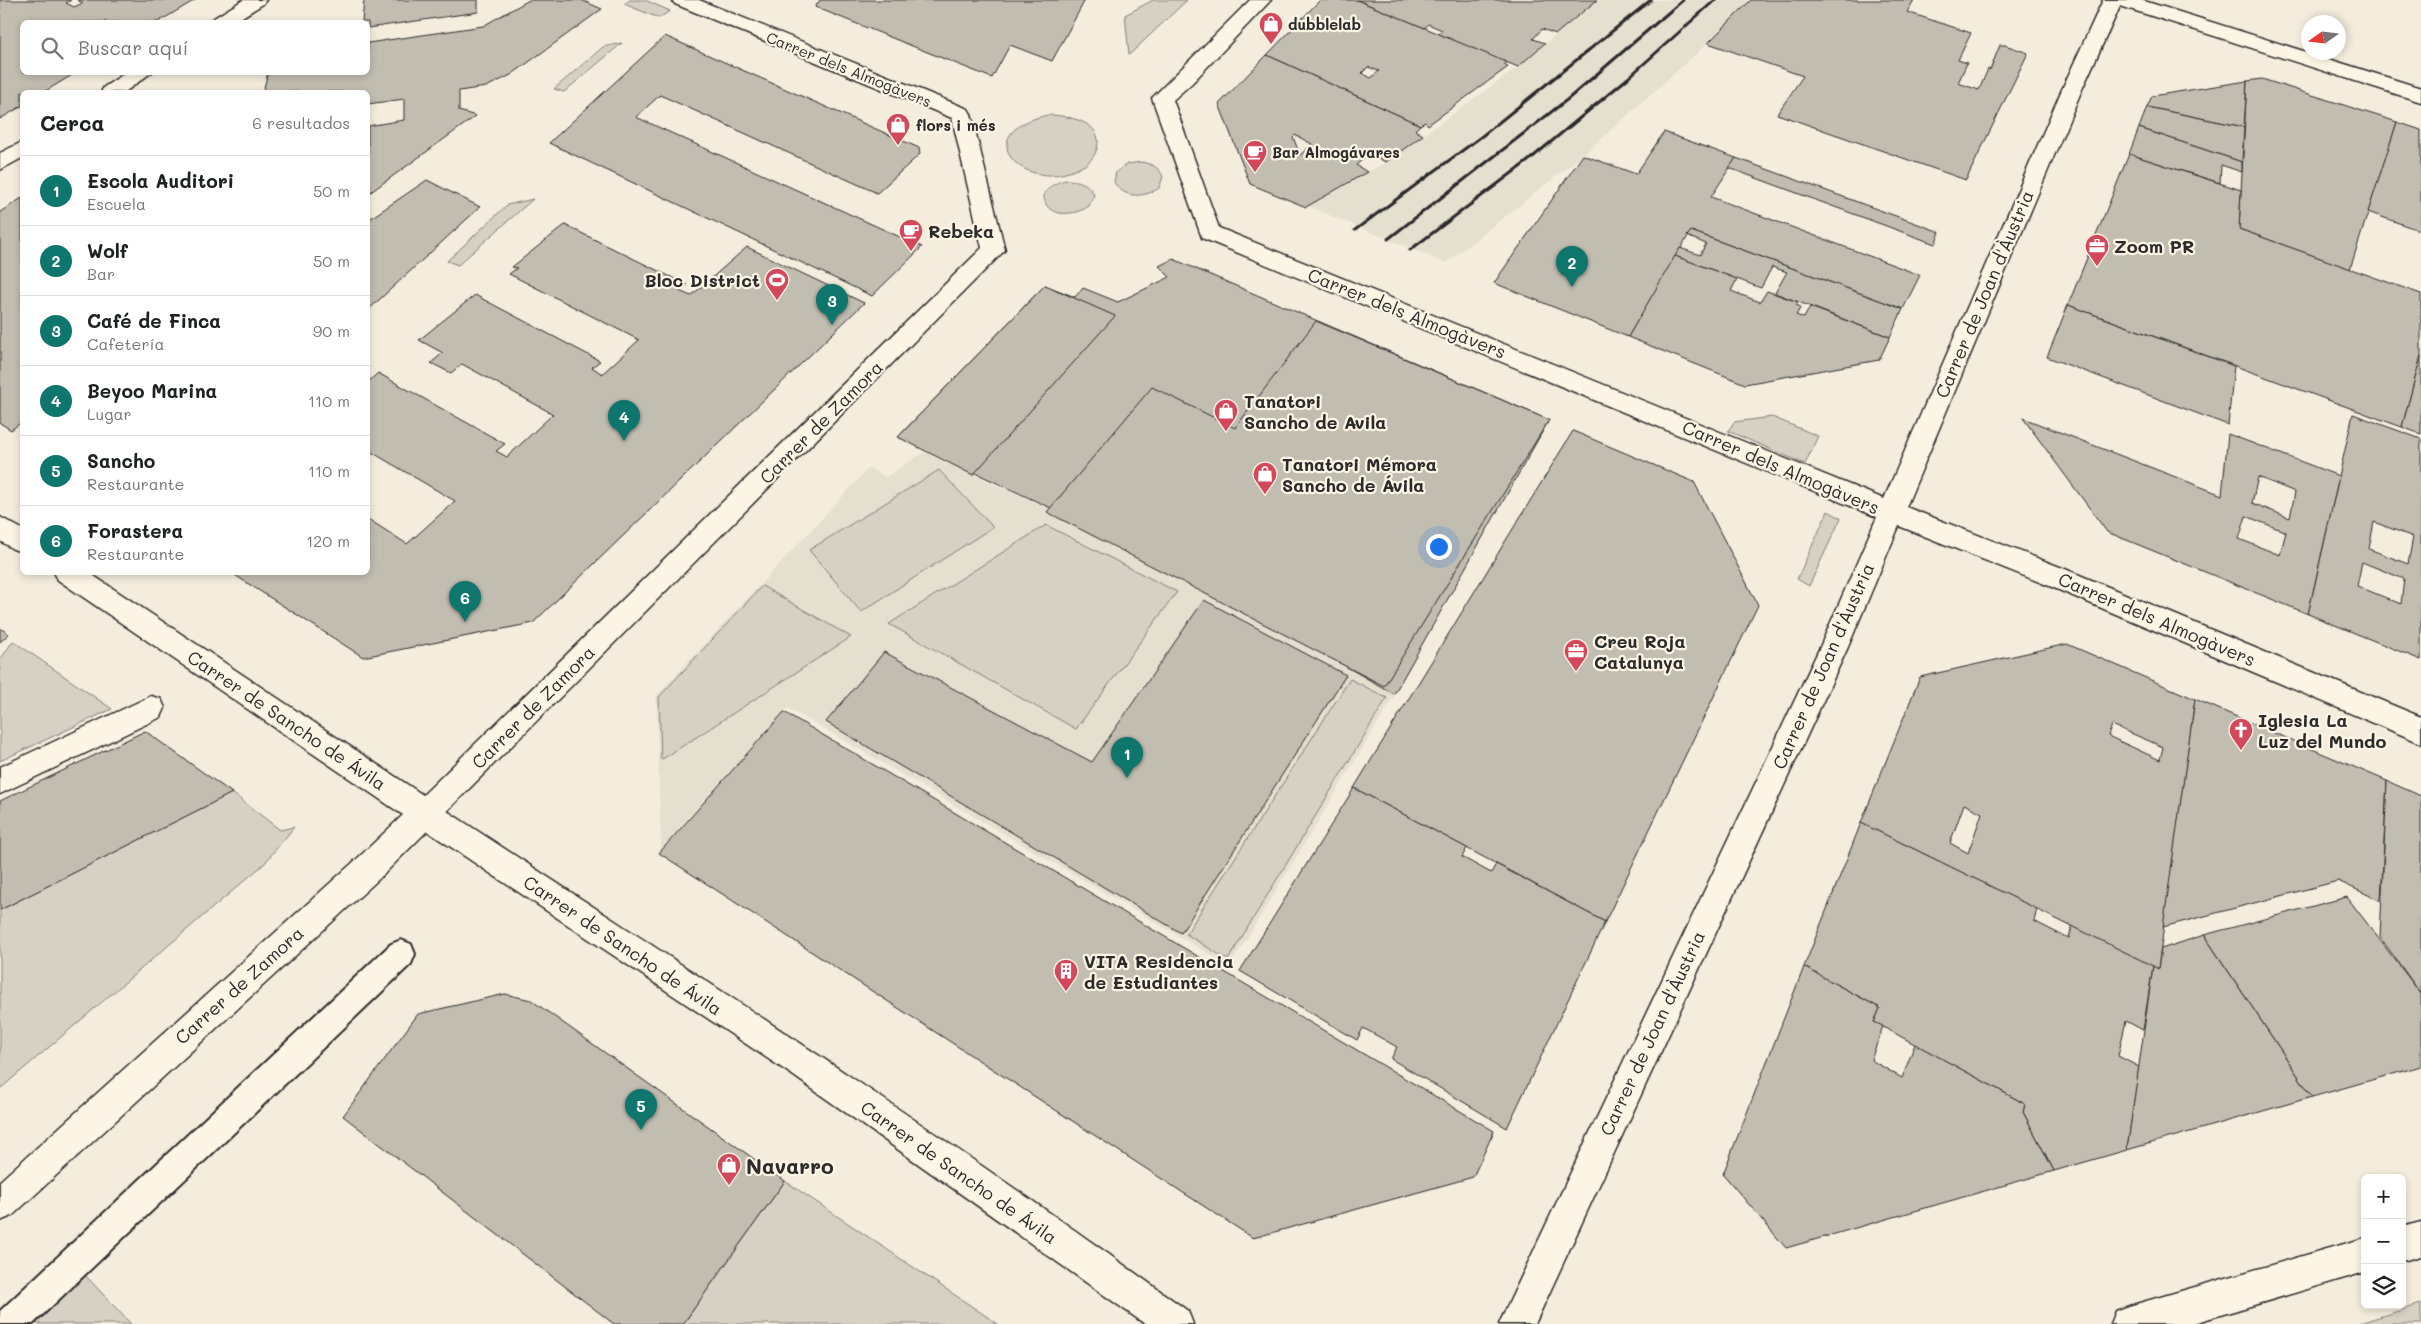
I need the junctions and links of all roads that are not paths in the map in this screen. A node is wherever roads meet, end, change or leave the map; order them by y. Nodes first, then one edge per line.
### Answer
1 (256, 0) edge
2 (682, 0) edge
3 (1261, 0) edge
4 (2113, 0) edge
5 (2121, 0) edge
6 (224, 20) edge
7 (137, 75) edge
8 (114, 90) edge
9 (2421, 95) edge
10 (20, 150) edge
11 (0, 163) edge
12 (974, 172) joint
13 (1892, 513) junction
14 (0, 527) edge
15 (20, 541) edge
16 (72, 575) edge
17 (151, 708) dead end
18 (2421, 730) edge
19 (0, 780) edge
20 (426, 812) junction
21 (401, 954) dead end
22 (0, 1204) edge
23 (2421, 1239) edge
24 (2406, 1243) edge
25 (2361, 1256) edge
26 (10, 1324) edge
27 (1175, 1324) edge
28 (1517, 1324) edge
29 (2129, 1324) edge

1 - 6 street
2 - 12 street, Carrer dels Almogàvers
3 - 13 street, Carrer dels Almogàvers
4 - 13 street, Carrer de Joan d'Àustria
5 - 9 street
7 - 8 street
10 - 11 street
12 - 20 street, Carrer de Zamora
13 - 18 street, Carrer dels Almogàvers
13 - 28 street, Carrer de Joan d'Àustria
14 - 15 street
16 - 20 street, Carrer de Sancho de Ávila
17 - 19 street
20 - 22 street, Carrer de Zamora
20 - 27 street, Carrer de Sancho de Ávila
21 - 26 lane
23 - 24 street
25 - 29 street

